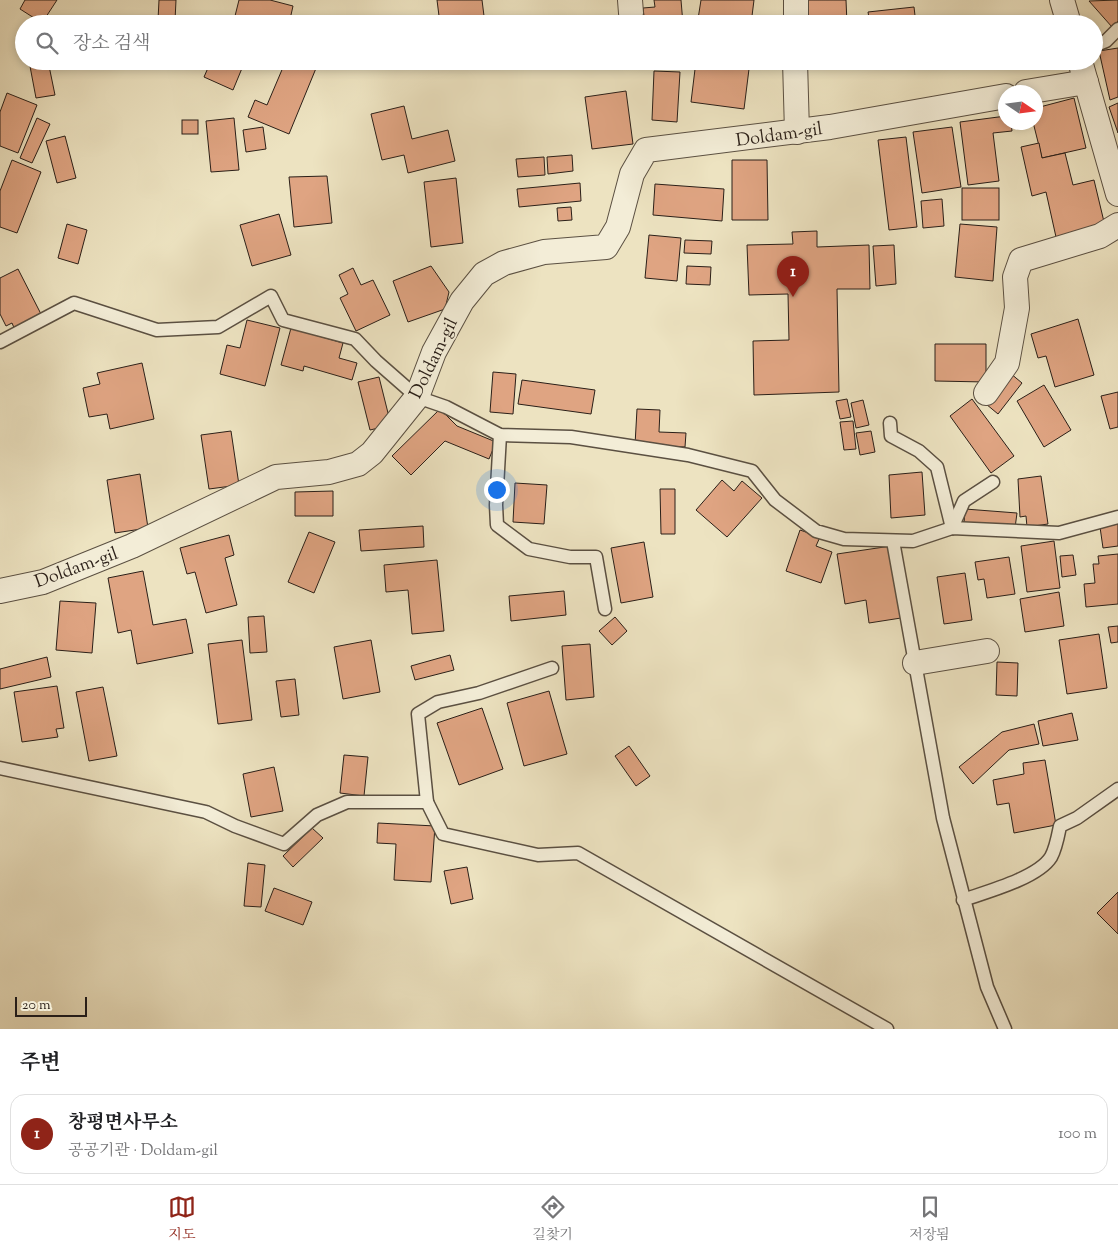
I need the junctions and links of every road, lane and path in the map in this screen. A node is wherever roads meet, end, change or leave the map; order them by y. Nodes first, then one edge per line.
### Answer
1 (796, 0) edge
2 (1062, 0) edge
3 (796, 15) edge
4 (1066, 15) edge
5 (1118, 30) edge
6 (1103, 42) edge
7 (796, 70) edge
8 (1083, 72) edge
9 (1043, 86) edge
10 (998, 97) edge
11 (796, 132) junction
12 (1118, 194) edge
13 (1118, 225) edge
14 (0, 342) edge
15 (986, 394) dead end
16 (417, 397) junction
17 (890, 423) dead end
18 (500, 435) junction
19 (993, 482) dead end
20 (1118, 517) edge
21 (952, 528) junction
22 (893, 541) junction
23 (0, 591) edge
24 (605, 609) dead end
25 (987, 651) dead end
26 (915, 662) junction
27 (552, 668) dead end
28 (0, 768) edge
29 (1118, 789) edge
30 (427, 802) junction
31 (963, 900) junction
32 (887, 1029) edge
33 (1005, 1029) edge

1 - 3 street
2 - 4 street
5 - 6 lane
7 - 11 street
8 - 9 street
8 - 12 street
10 - 11 street, Doldam-gil
11 - 16 street, Doldam-gil
13 - 15 street
14 - 16 lane
16 - 18 lane
16 - 23 street, Doldam-gil
17 - 21 lane
18 - 22 lane
18 - 24 lane
19 - 21 lane
20 - 21 lane
21 - 22 lane
22 - 26 lane
25 - 26 street
26 - 31 lane
27 - 30 lane
28 - 30 lane
29 - 31 lane
30 - 32 lane
31 - 33 lane

